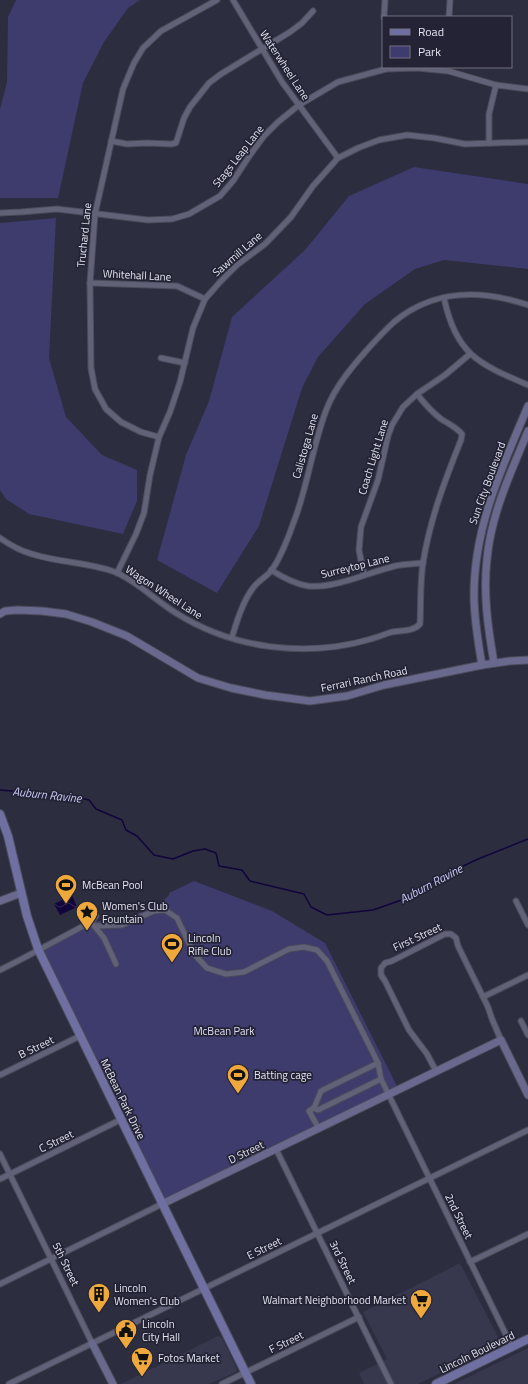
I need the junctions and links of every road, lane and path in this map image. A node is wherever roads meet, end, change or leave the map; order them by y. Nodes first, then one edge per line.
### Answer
1 (217, 0) edge
2 (233, 0) edge
3 (385, 0) edge
4 (450, 0) edge
5 (313, 11) dead end
6 (384, 16) edge
7 (449, 16) edge
8 (263, 48) junction
9 (386, 68) edge
10 (448, 69) edge
11 (496, 85) junction
12 (528, 89) edge
13 (298, 105) junction
14 (111, 141) junction
15 (528, 142) edge
16 (489, 143) junction
17 (338, 158) junction
18 (0, 213) edge
19 (95, 214) junction
20 (90, 282) junction
21 (444, 298) junction
22 (205, 299) junction
23 (528, 305) edge
24 (470, 354) junction
25 (161, 358) dead end
26 (185, 363) junction
27 (528, 385) edge
28 (417, 394) junction
29 (528, 406) edge
30 (528, 431) edge
31 (159, 437) junction
32 (0, 538) edge
33 (423, 564) junction
34 (271, 570) junction
35 (116, 573) junction
36 (364, 575) junction
37 (2, 611) edge
38 (232, 638) junction
39 (528, 660) edge
40 (494, 663) junction
41 (482, 665) junction
42 (0, 815) edge
43 (21, 893) junction
44 (0, 901) edge
45 (516, 901) dead end
46 (96, 916) dead end
47 (92, 924) junction
48 (528, 925) edge
49 (39, 950) junction
50 (116, 964) dead end
51 (0, 970) edge
52 (528, 975) edge
53 (483, 997) junction
54 (521, 1021) dead end
55 (528, 1035) edge
56 (80, 1036) junction
57 (501, 1040) junction
58 (378, 1063) junction
59 (436, 1071) junction
60 (0, 1075) edge
61 (381, 1079) junction
62 (525, 1083) edge
63 (388, 1095) junction
64 (528, 1096) edge
65 (314, 1108) junction
66 (120, 1120) junction
67 (318, 1129) junction
68 (528, 1130) edge
69 (276, 1150) junction
70 (0, 1154) edge
71 (10, 1174) junction
72 (430, 1178) junction
73 (0, 1179) edge
74 (162, 1204) junction
75 (317, 1233) junction
76 (528, 1234) edge
77 (51, 1259) junction
78 (470, 1262) junction
79 (0, 1284) edge
80 (204, 1288) junction
81 (359, 1317) junction
82 (528, 1339) edge
83 (92, 1343) junction
84 (512, 1347) junction
85 (246, 1372) junction
86 (9, 1384) edge
87 (112, 1384) edge
88 (222, 1384) edge
89 (251, 1384) edge
90 (391, 1384) edge
91 (436, 1384) edge

1 - 14 street, Truchard Lane
2 - 8 street, Waterwheel Lane
3 - 6 street
4 - 7 street
5 - 8 street
8 - 13 street, Waterwheel Lane
8 - 14 street
9 - 10 street, Stags Leap Lane
9 - 13 street, Stags Leap Lane
10 - 11 street, Stags Leap Lane
11 - 12 street, Stags Leap Lane
11 - 16 street
13 - 17 street, Waterwheel Lane
13 - 19 street, Stags Leap Lane
14 - 19 street, Truchard Lane
15 - 16 street, Sawmill Lane
16 - 17 street, Sawmill Lane
17 - 22 street, Sawmill Lane
18 - 19 street, Stags Leap Lane
19 - 20 street, Truchard Lane
20 - 22 street, Whitehall Lane
20 - 31 street, Truchard Lane
21 - 23 street, Calistoga Lane
21 - 24 street
21 - 34 street, Calistoga Lane
22 - 26 street, Sawmill Lane
24 - 27 street
24 - 28 street, Coach Light Lane
25 - 26 street
26 - 31 street, Sawmill Lane
28 - 33 street, Wagon Wheel Lane
28 - 36 street, Coach Light Lane
29 - 41 street, Sun City Boulevard
30 - 40 street, Sun City Boulevard
31 - 35 street, Sawmill Lane
32 - 35 street, Wagon Wheel Lane
33 - 36 street, Surreytop Lane
33 - 38 street, Wagon Wheel Lane
34 - 36 street, Surreytop Lane
34 - 38 street, Calistoga Lane
35 - 38 street, Wagon Wheel Lane
37 - 41 street, Ferrari Ranch Road
39 - 40 street, Ferrari Ranch Road
40 - 41 street, Ferrari Ranch Road
42 - 43 main road, McBean Park Drive
43 - 44 street
43 - 49 main road, McBean Park Drive
45 - 48 street
46 - 47 street
47 - 49 street
47 - 50 street
47 - 58 street, 2nd Street
49 - 51 street
49 - 56 main road, McBean Park Drive
52 - 53 street
53 - 57 street, First Street
53 - 59 street, First Street
54 - 55 street
56 - 60 street, B Street
56 - 66 main road, McBean Park Drive
57 - 59 street, D Street
57 - 62 street, First Street
58 - 61 street, 2nd Street
58 - 65 street
59 - 63 street, D Street
61 - 63 street, 2nd Street
61 - 65 street
62 - 64 street, First Street
63 - 67 street, D Street
63 - 72 street, 2nd Street
65 - 67 street
66 - 71 street, C Street
66 - 74 main road, McBean Park Drive
67 - 69 street, D Street
68 - 72 street, E Street
69 - 74 street, D Street
69 - 75 street, 3rd Street
70 - 71 street, 5th Street
71 - 73 street, C Street
71 - 77 street, 5th Street
72 - 75 street, E Street
72 - 78 street, 2nd Street
74 - 77 street, D Street
74 - 80 main road, McBean Park Drive
75 - 80 street, E Street
75 - 81 street, 3rd Street
76 - 78 street
77 - 79 street, D Street
77 - 83 street, 5th Street
78 - 84 street, 2nd Street
80 - 83 street, E Street
80 - 85 main road, McBean Park Drive
81 - 85 street, F Street
81 - 90 street, 3rd Street
82 - 84 main road, Lincoln Boulevard
83 - 86 street, E Street
83 - 87 street, 5th Street
84 - 91 main road, Lincoln Boulevard
85 - 88 street, F Street
85 - 89 main road, McBean Park Drive

